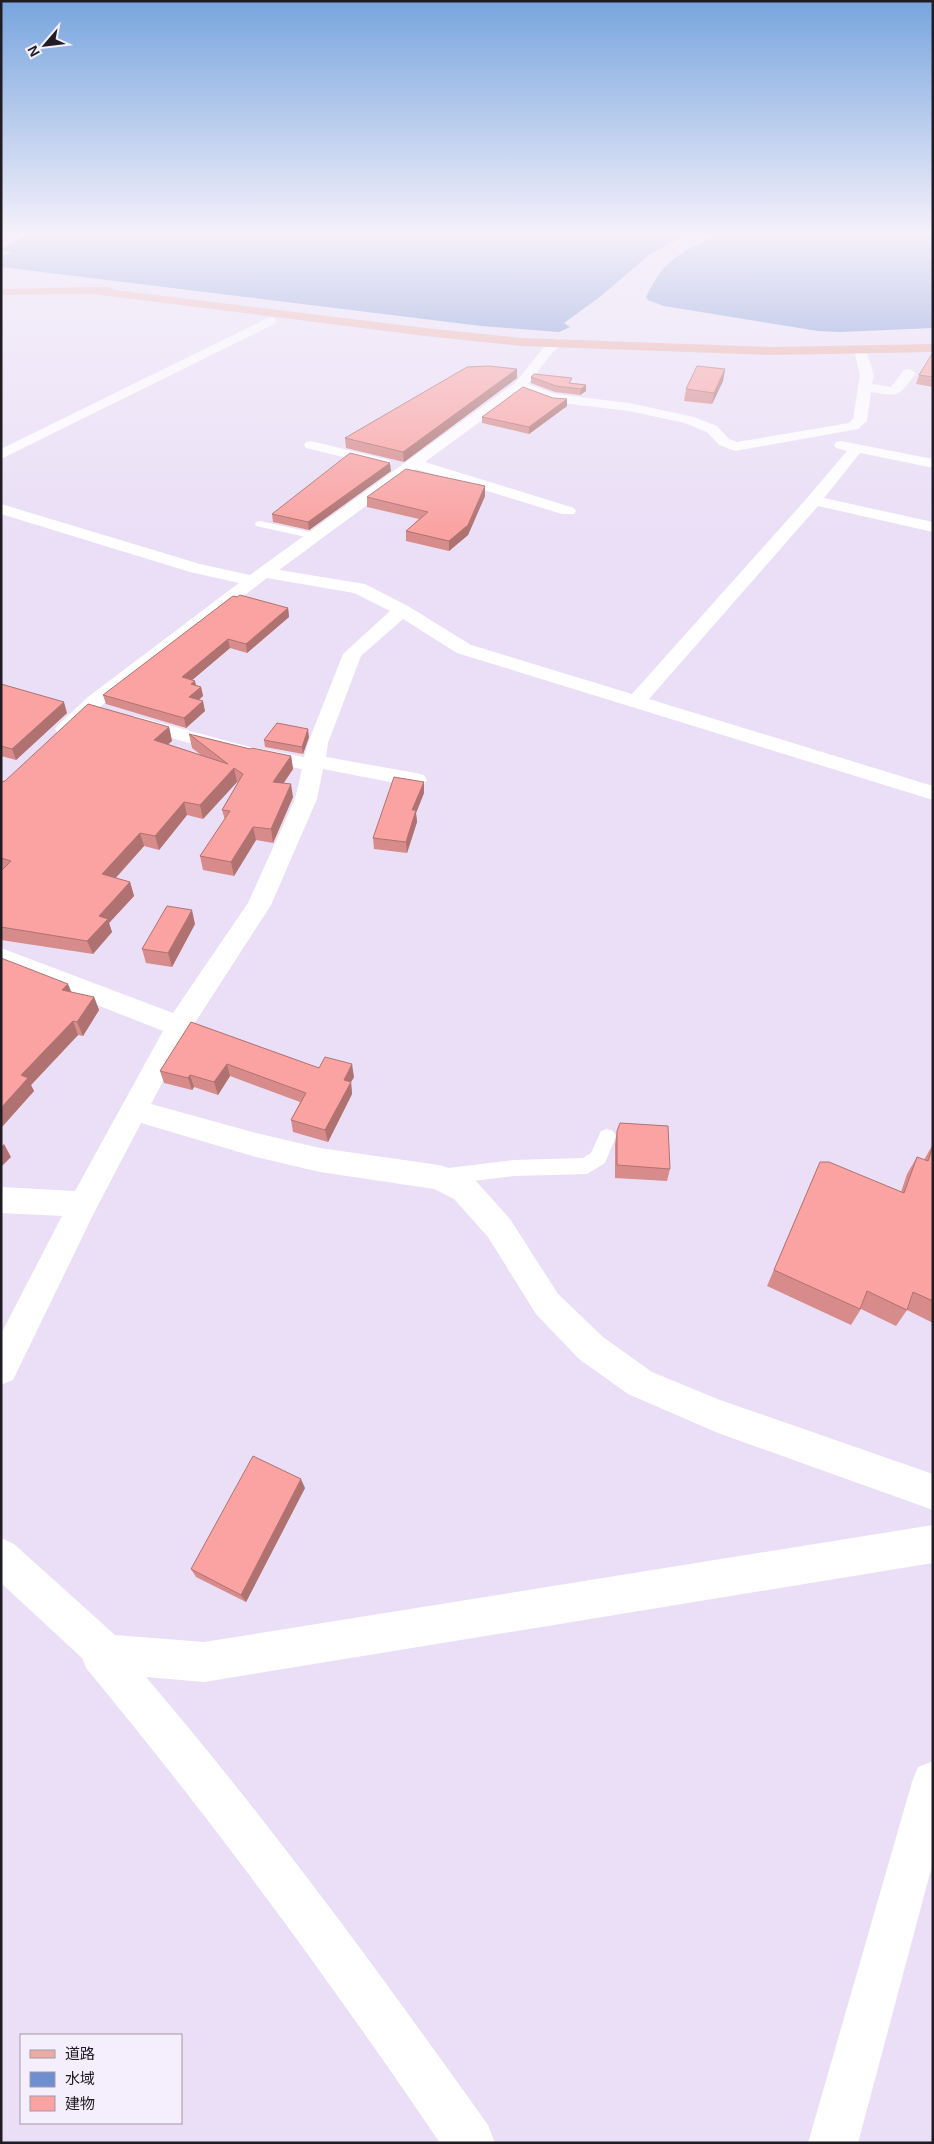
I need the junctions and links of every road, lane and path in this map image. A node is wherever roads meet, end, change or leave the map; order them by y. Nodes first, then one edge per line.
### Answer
1 (246, 332) edge
2 (426, 332) edge
3 (558, 342) junction
4 (933, 348) edge
5 (860, 350) junction
6 (909, 373) dead end
7 (520, 386) junction
8 (865, 387) junction
9 (800, 436) junction
10 (311, 445) dead end
11 (857, 448) junction
12 (1, 455) edge
13 (928, 463) dead end
14 (411, 466) junction
15 (814, 500) junction
16 (1, 509) edge
17 (568, 511) dead end
18 (260, 524) dead end
19 (933, 527) edge
20 (315, 536) junction
21 (259, 577) junction
22 (402, 610) junction
23 (636, 702) junction
24 (62, 703) edge
25 (103, 712) junction
26 (52, 741) edge
27 (313, 763) junction
28 (416, 780) edge
29 (933, 793) edge
30 (1, 956) edge
31 (179, 1026) junction
32 (134, 1110) junction
33 (607, 1136) dead end
34 (439, 1177) junction
35 (1, 1200) edge
36 (83, 1204) junction
37 (1, 1369) edge
38 (933, 1492) edge
39 (933, 1544) edge
40 (1, 1557) edge
41 (100, 1654) junction
42 (933, 1782) edge
43 (470, 2143) edge
44 (833, 2143) edge

1 - 12 street
2 - 3 main road
3 - 5 main road
3 - 7 street
4 - 5 main road
5 - 8 street
6 - 8 street
7 - 9 street
7 - 14 street
8 - 9 street
9 - 11 street
10 - 14 street
11 - 13 street
11 - 15 street
14 - 17 street
14 - 20 street
15 - 19 street
15 - 23 street
16 - 21 street
18 - 20 lane
20 - 21 street
21 - 22 street
21 - 25 street
22 - 23 street
22 - 27 street
23 - 29 street
24 - 25 street
25 - 26 street
25 - 27 street
27 - 28 street
27 - 31 street
30 - 31 street
31 - 32 street
32 - 34 street
32 - 36 street
33 - 34 lane
34 - 38 street
35 - 36 street
36 - 37 street
39 - 41 street
40 - 41 street
41 - 43 street
42 - 44 street

